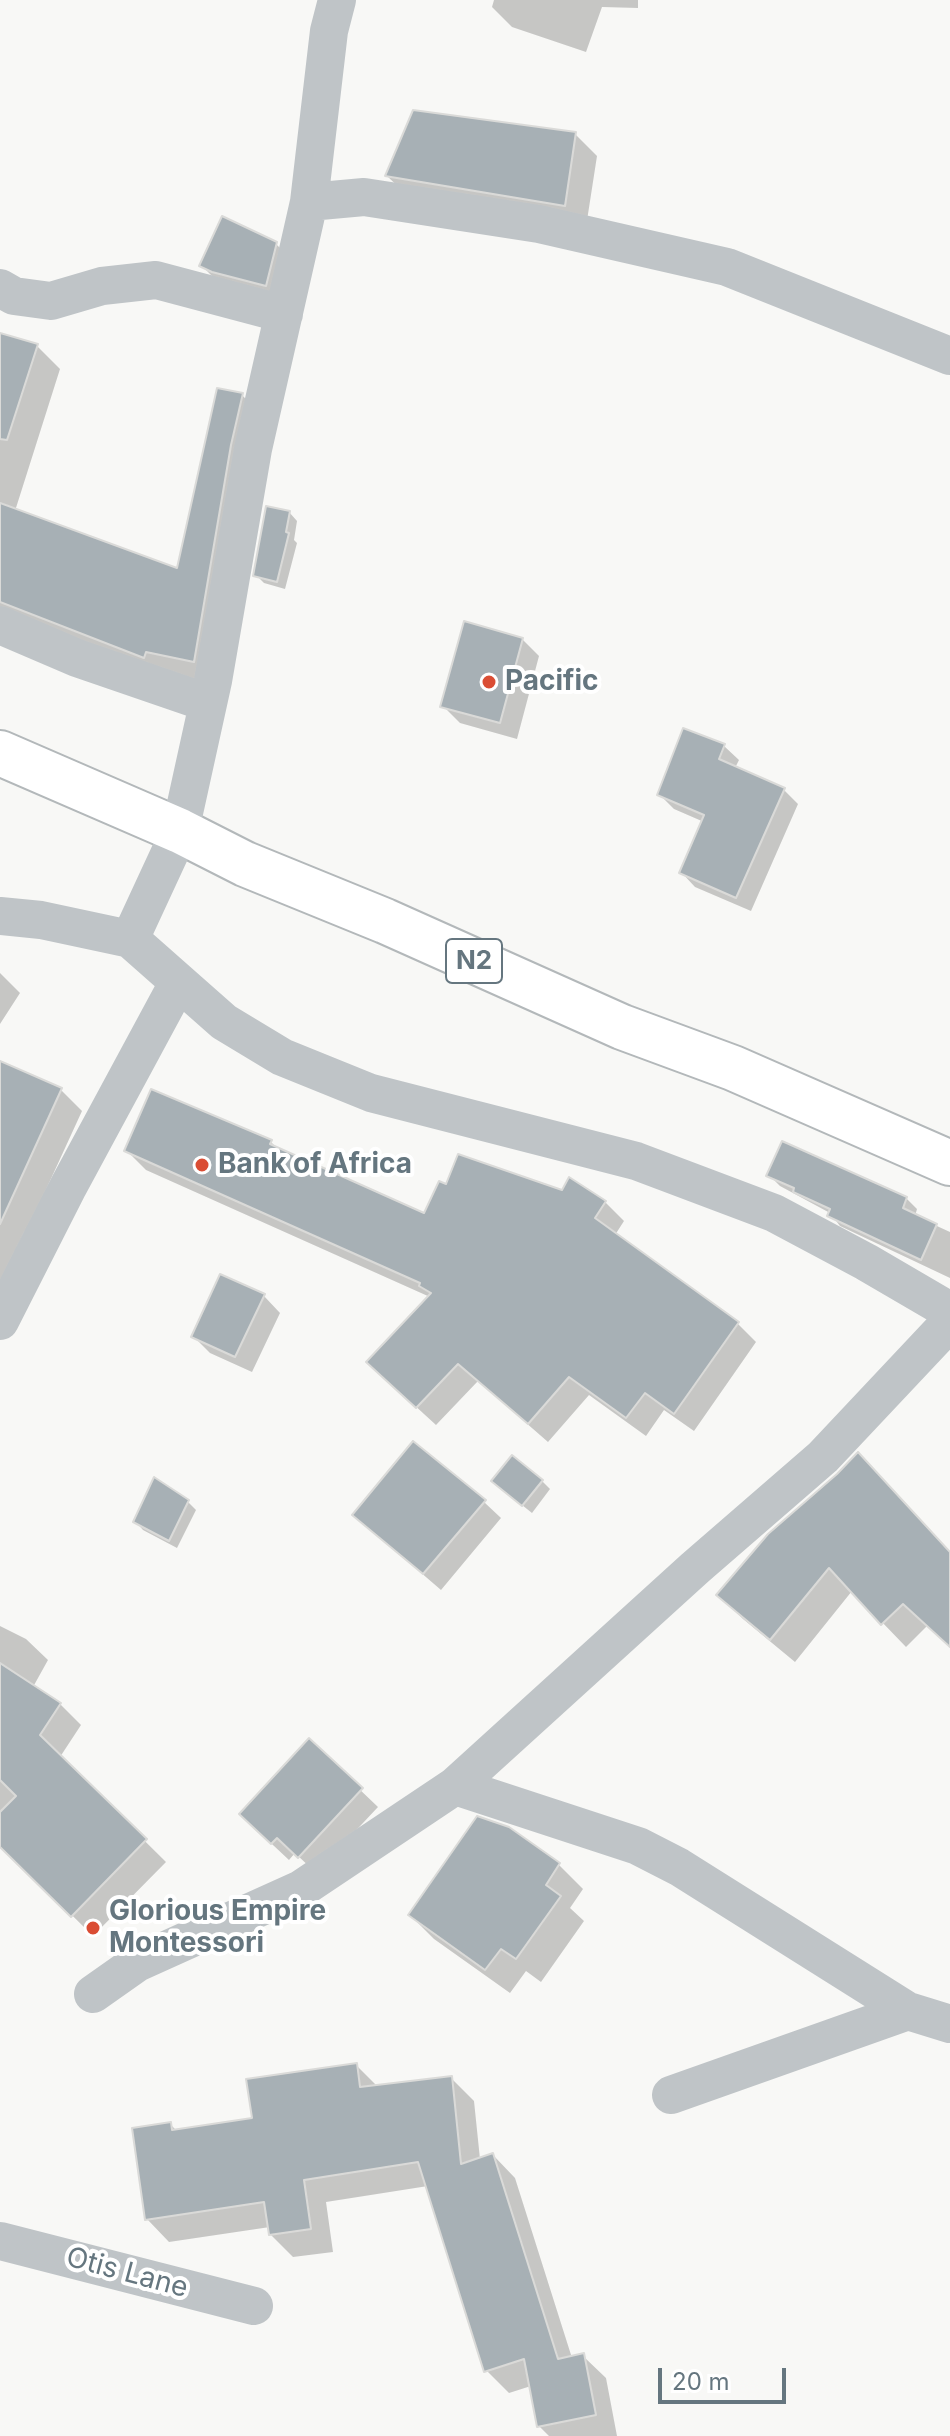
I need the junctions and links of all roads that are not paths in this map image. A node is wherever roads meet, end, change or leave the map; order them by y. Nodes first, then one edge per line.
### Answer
1 (337, 0) edge
2 (309, 202) junction
3 (0, 288) edge
4 (284, 314) junction
5 (950, 356) edge
6 (0, 625) edge
7 (208, 703) junction
8 (0, 753) edge
9 (180, 831) junction
10 (0, 916) edge
11 (130, 939) junction
12 (178, 983) junction
13 (950, 1163) edge
14 (950, 1311) edge
15 (0, 1321) edge
16 (950, 1322) edge
17 (455, 1786) junction
18 (93, 1994) dead end
19 (908, 2011) junction
20 (950, 2024) edge
21 (671, 2095) dead end
22 (0, 2241) edge
23 (254, 2306) dead end

1 - 2 street
2 - 4 street
2 - 5 street
3 - 4 street
4 - 7 street
6 - 7 street
7 - 9 street
8 - 9 highway, N2
9 - 11 street
9 - 13 highway, N2
10 - 11 street
11 - 12 street
12 - 14 street
12 - 15 street
16 - 17 street
17 - 18 street
17 - 19 street
19 - 20 street
19 - 21 street
22 - 23 street, Otis Lane

